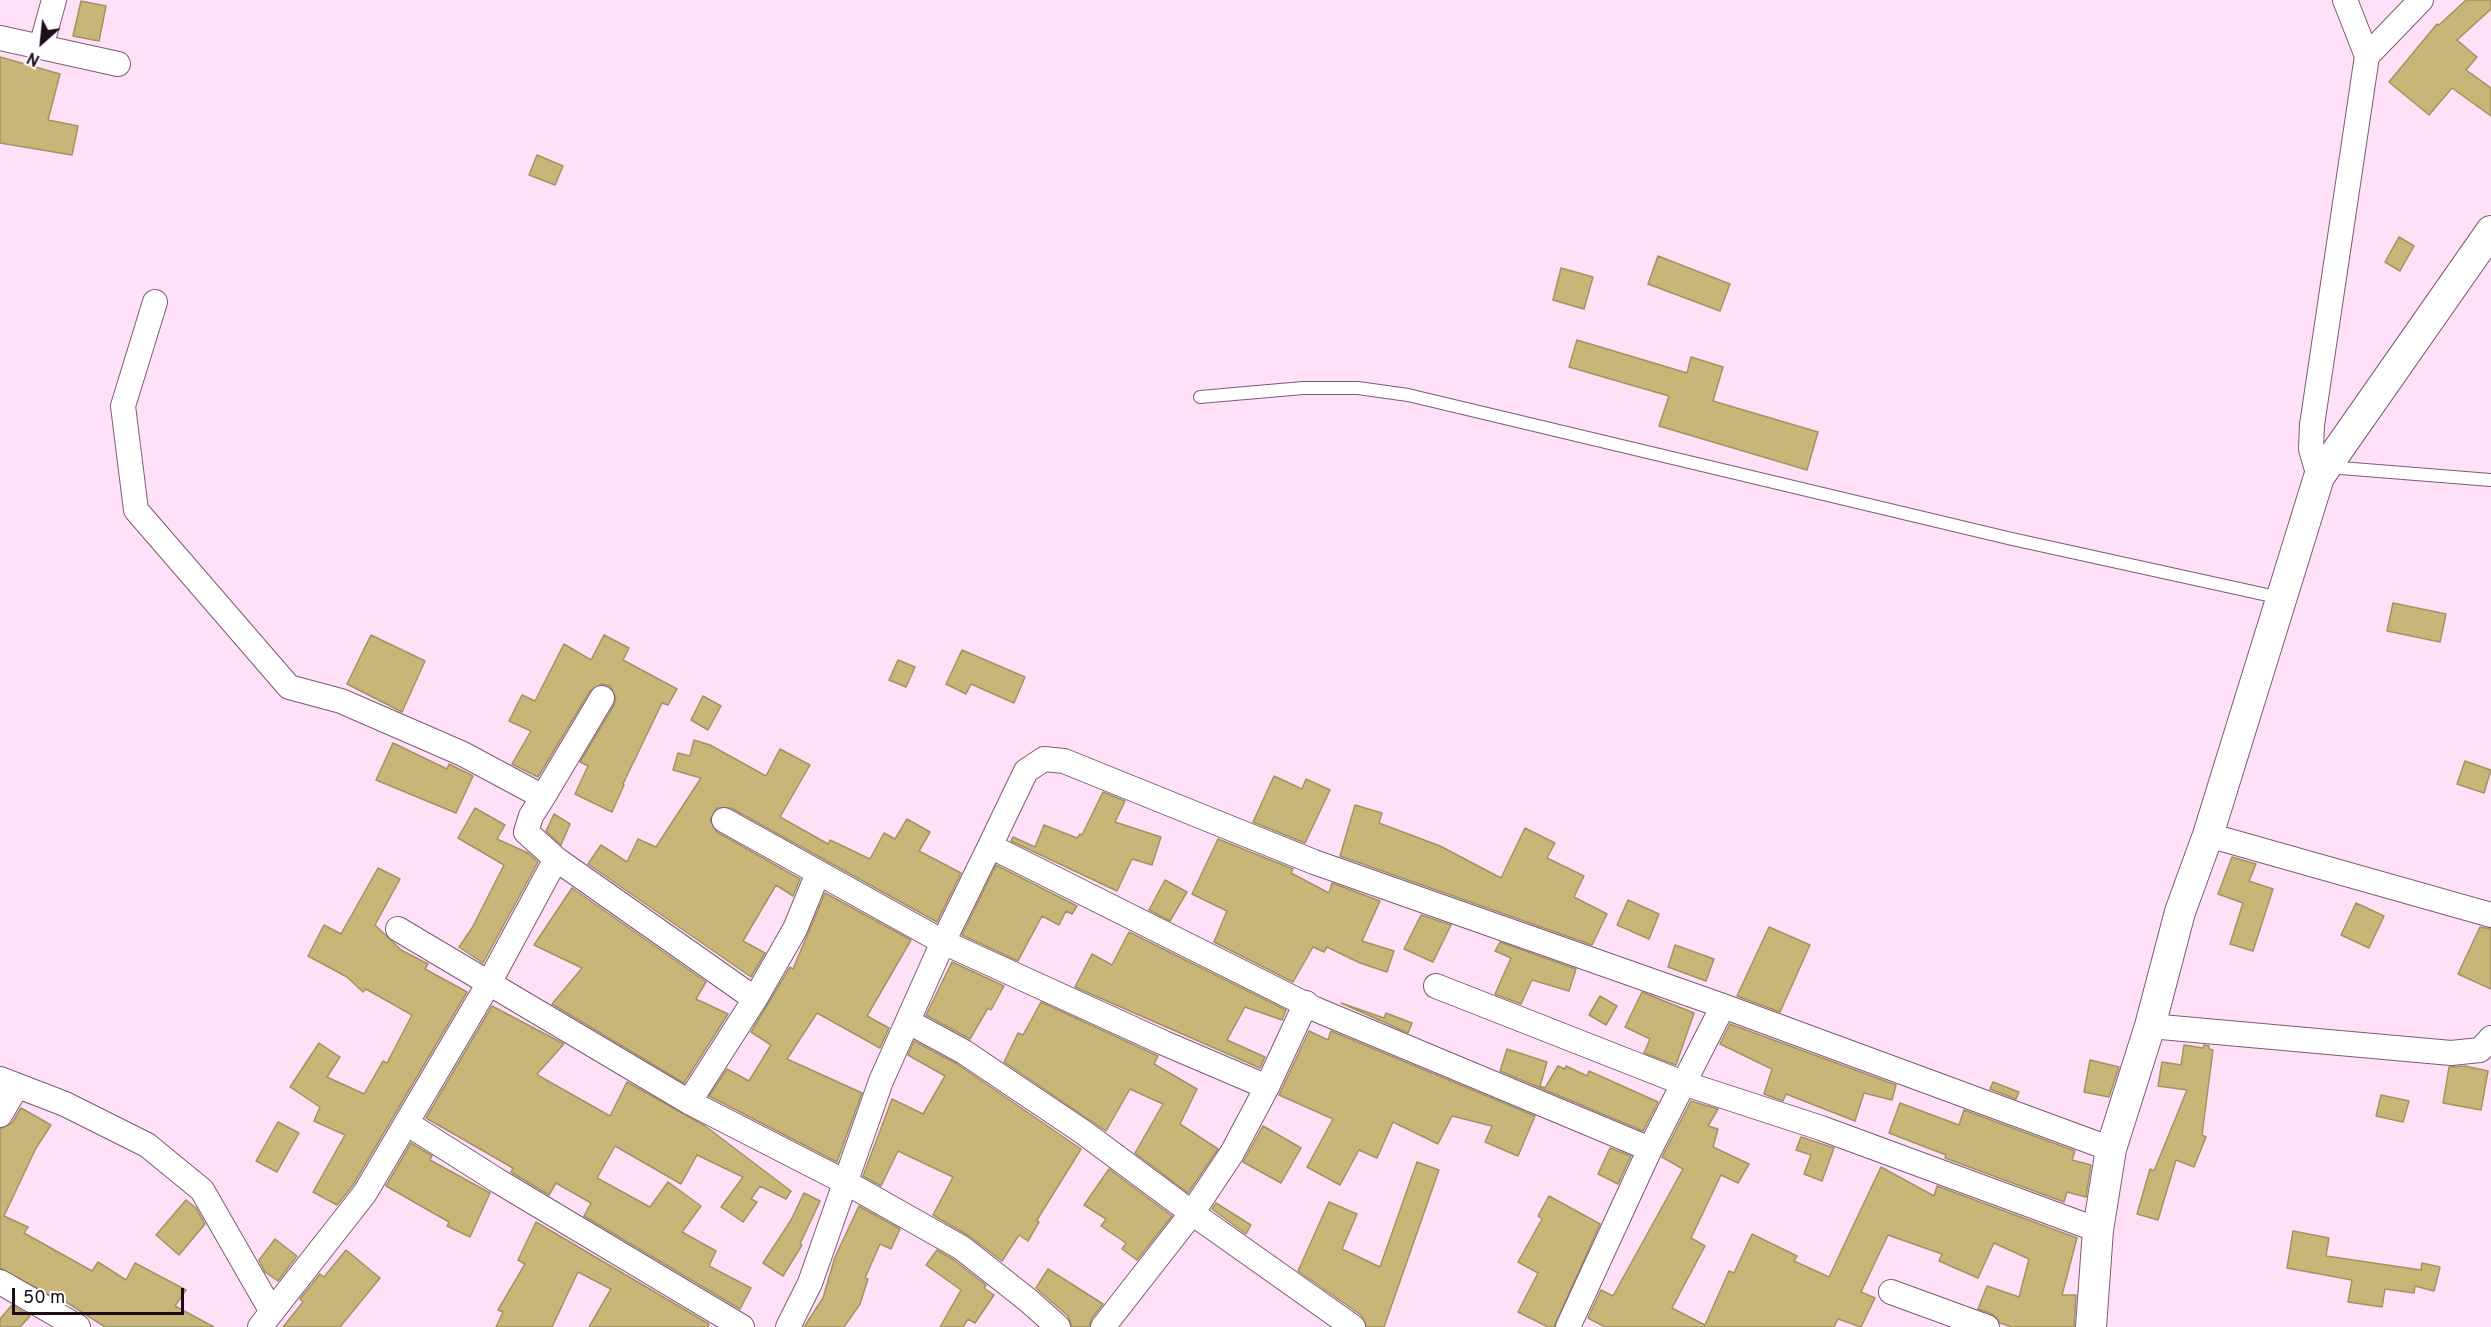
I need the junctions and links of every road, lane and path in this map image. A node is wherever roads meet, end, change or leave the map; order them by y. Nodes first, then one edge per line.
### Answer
1 (54, 0) edge
2 (2345, 0) edge
3 (2421, 0) edge
4 (0, 38) edge
5 (41, 47) junction
6 (2367, 56) junction
7 (118, 64) dead end
8 (2489, 238) edge
9 (155, 302) dead end
10 (1200, 397) dead end
11 (2322, 472) junction
12 (2491, 480) edge
13 (2282, 598) junction
14 (602, 698) dead end
15 (543, 797) junction
16 (724, 820) dead end
17 (2208, 835) junction
18 (990, 846) junction
19 (556, 859) junction
20 (818, 873) junction
21 (2491, 915) edge
22 (398, 929) dead end
23 (944, 942) junction
24 (489, 983) junction
25 (1436, 987) dead end
26 (755, 999) junction
27 (1306, 1003) junction
28 (1723, 1006) junction
29 (909, 1022) junction
30 (2150, 1026) junction
31 (2491, 1038) edge
32 (9, 1082) edge
33 (1683, 1083) junction
34 (1267, 1087) junction
35 (689, 1102) junction
36 (0, 1114) edge
37 (408, 1124) junction
38 (1650, 1149) junction
39 (2111, 1149) junction
40 (847, 1183) junction
41 (1192, 1213) junction
42 (2098, 1230) junction
43 (0, 1282) edge
44 (1891, 1292) dead end
45 (266, 1320) edge
46 (78, 1327) edge
47 (742, 1327) edge
48 (788, 1327) edge
49 (1058, 1327) edge
50 (1103, 1327) edge
51 (1353, 1327) edge
52 (1568, 1327) edge
53 (1986, 1327) edge
54 (2091, 1327) edge

1 - 5 street
2 - 6 street
3 - 6 street
4 - 5 street
5 - 7 street
6 - 11 street
8 - 11 street
9 - 15 street
10 - 13 lane
11 - 12 lane
11 - 13 street
13 - 17 street
14 - 15 street
15 - 19 street
16 - 20 street
17 - 21 street
17 - 30 street
18 - 23 street
18 - 27 street
18 - 28 street
19 - 24 street
19 - 26 street
20 - 23 street
20 - 26 street
22 - 24 street
23 - 29 street
23 - 34 street
24 - 35 street
24 - 37 street
25 - 33 street
26 - 35 street
27 - 34 street
27 - 38 street
28 - 33 street
28 - 39 street
29 - 40 street
29 - 41 street
30 - 31 street
30 - 39 street
32 - 36 street
32 - 45 street
33 - 38 street
33 - 42 street
34 - 41 street
35 - 40 street
37 - 45 street
37 - 47 street
38 - 52 street
39 - 42 street
40 - 48 street
40 - 49 street
41 - 50 street
41 - 51 street
42 - 54 street
43 - 46 street
44 - 53 street

